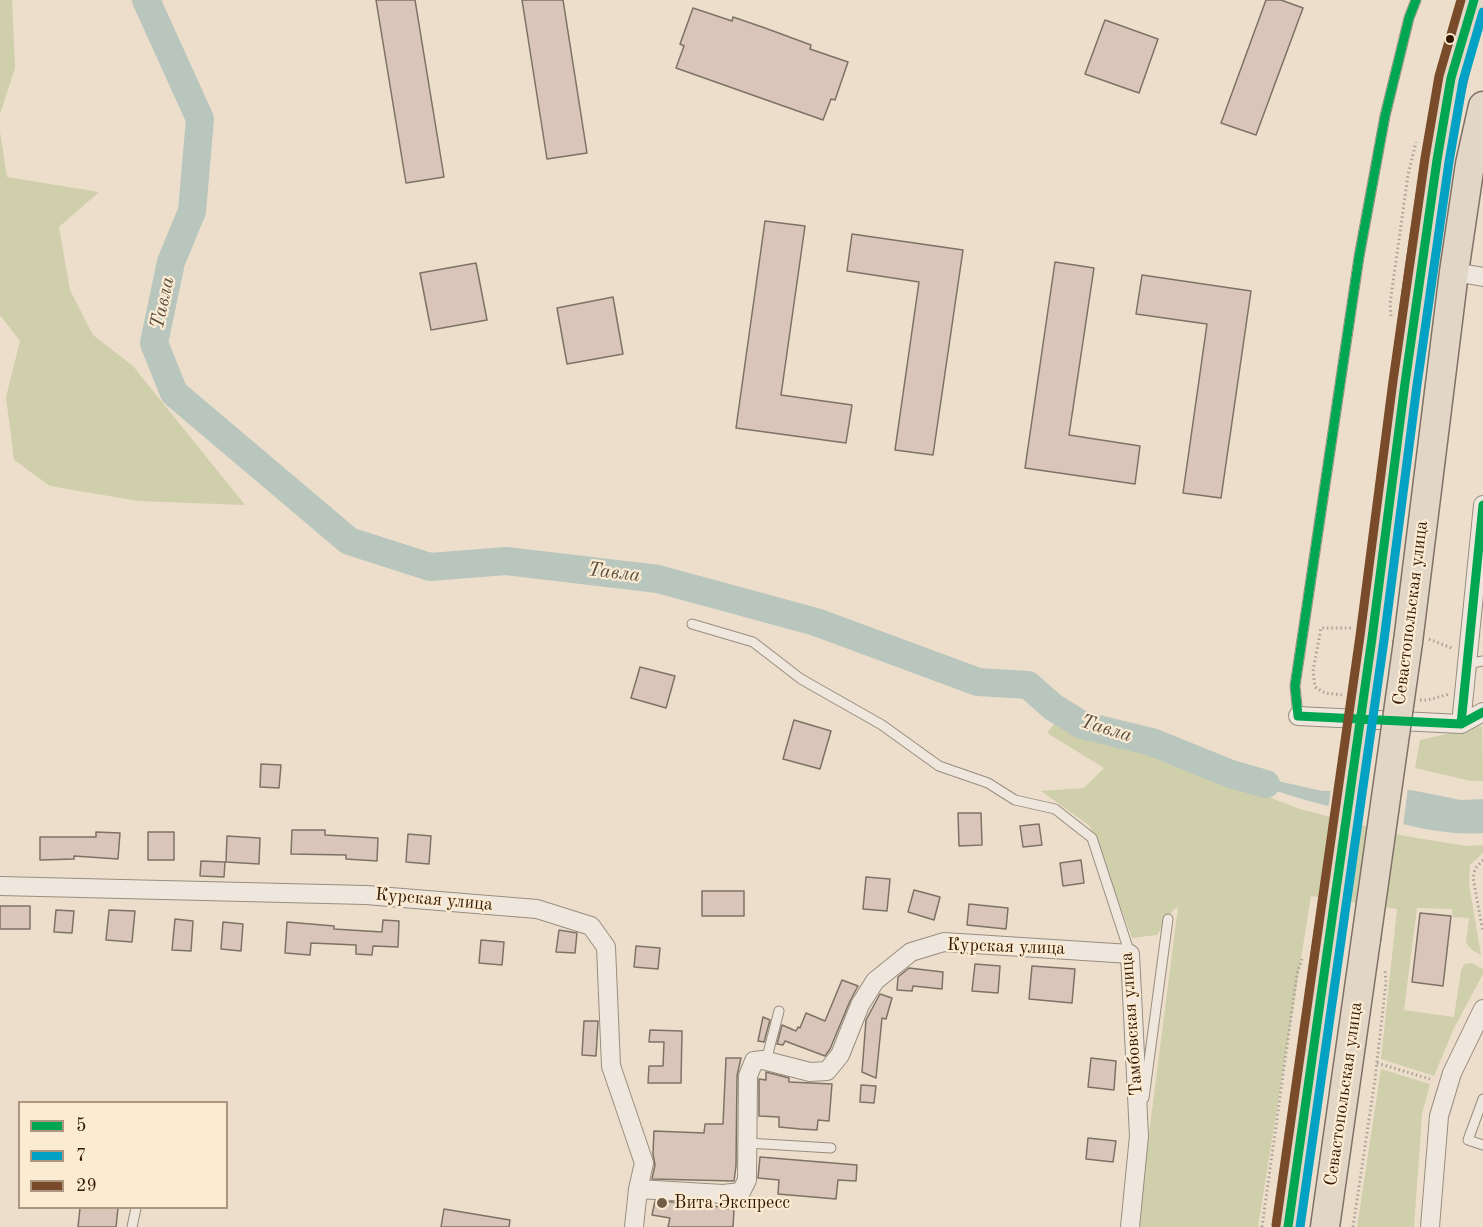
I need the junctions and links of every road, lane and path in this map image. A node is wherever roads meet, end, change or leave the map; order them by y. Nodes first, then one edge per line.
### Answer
1 (1416, 0) edge
2 (1474, 0) edge
3 (1483, 106) edge
4 (1454, 272) junction
5 (1483, 277) edge
6 (1483, 505) edge
7 (1481, 548) edge
8 (692, 624) dead end
9 (1321, 628) dead end
10 (1364, 633) junction
11 (1416, 640) junction
12 (1469, 658) edge
13 (1483, 712) edge
14 (1298, 716) joint
15 (1461, 724) junction
16 (1483, 860) edge
17 (0, 886) edge
18 (1167, 919) dead end
19 (1483, 932) edge
20 (1304, 952) dead end
21 (1130, 954) junction
22 (1384, 962) dead end
23 (1483, 1009) edge
24 (779, 1011) dead end
25 (766, 1060) junction
26 (1377, 1063) junction
27 (1437, 1082) dead end
28 (1483, 1099) edge
29 (1139, 1136) junction
30 (747, 1143) junction
31 (1483, 1145) edge
32 (831, 1148) dead end
33 (638, 1189) junction
34 (136, 1209) edge
35 (132, 1227) edge
36 (634, 1227) edge
37 (1130, 1227) edge
38 (1262, 1227) edge
39 (1288, 1227) edge
40 (1325, 1227) edge
41 (1353, 1227) edge
42 (1430, 1227) edge

1 - 14 lane
2 - 10 main road, Севастопольская улица
3 - 4 main road, Севастопольская улица
4 - 5 street
4 - 11 main road, Севастопольская улица
6 - 7 street
7 - 12 street
8 - 21 lane, Тамбовская улица
9 - 10 path
10 - 39 main road, Севастопольская улица, bridge
11 - 12 path
11 - 40 main road, Севастопольская улица, bridge
12 - 15 street
13 - 15 street
14 - 15 street
16 - 19 path
17 - 33 street, Курская улица
18 - 29 lane
20 - 38 path
21 - 25 street, Курская улица
21 - 29 street, Тамбовская улица
22 - 26 path
23 - 42 street
24 - 25 lane
25 - 30 street
26 - 27 path
26 - 41 path
28 - 31 lane
29 - 37 street, Тамбовская улица
30 - 32 lane
30 - 33 street
33 - 36 street, Курская улица
34 - 35 lane

